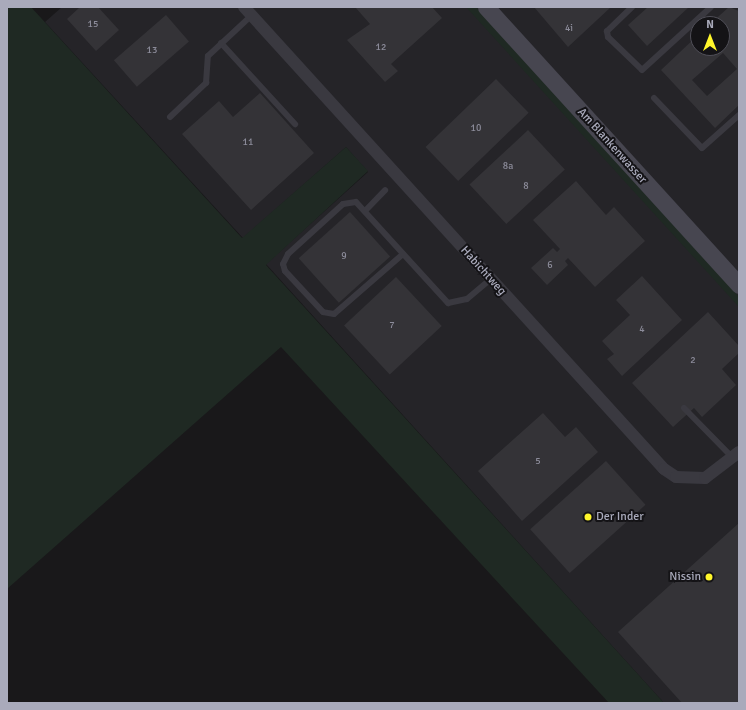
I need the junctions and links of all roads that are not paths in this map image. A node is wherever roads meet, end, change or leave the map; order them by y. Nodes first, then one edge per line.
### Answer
1 (486, 7) edge
2 (632, 7) edge
3 (711, 7) edge
4 (248, 11) edge
5 (221, 43) junction
6 (654, 98) dead end
7 (739, 115) edge
8 (170, 117) dead end
9 (295, 124) dead end
10 (385, 190) dead end
11 (365, 211) junction
12 (403, 254) junction
13 (491, 279) junction
14 (739, 285) edge
15 (684, 408) dead end
16 (736, 455) edge

1 - 14 street, Am Blankenwasser
2 - 3 lane
4 - 5 lane
4 - 13 street, Habichtweg
5 - 8 lane
5 - 9 lane
6 - 7 lane
10 - 11 lane
11 - 12 lane
11 - 12 lane
12 - 13 lane
13 - 16 street, Habichtweg
15 - 16 lane

